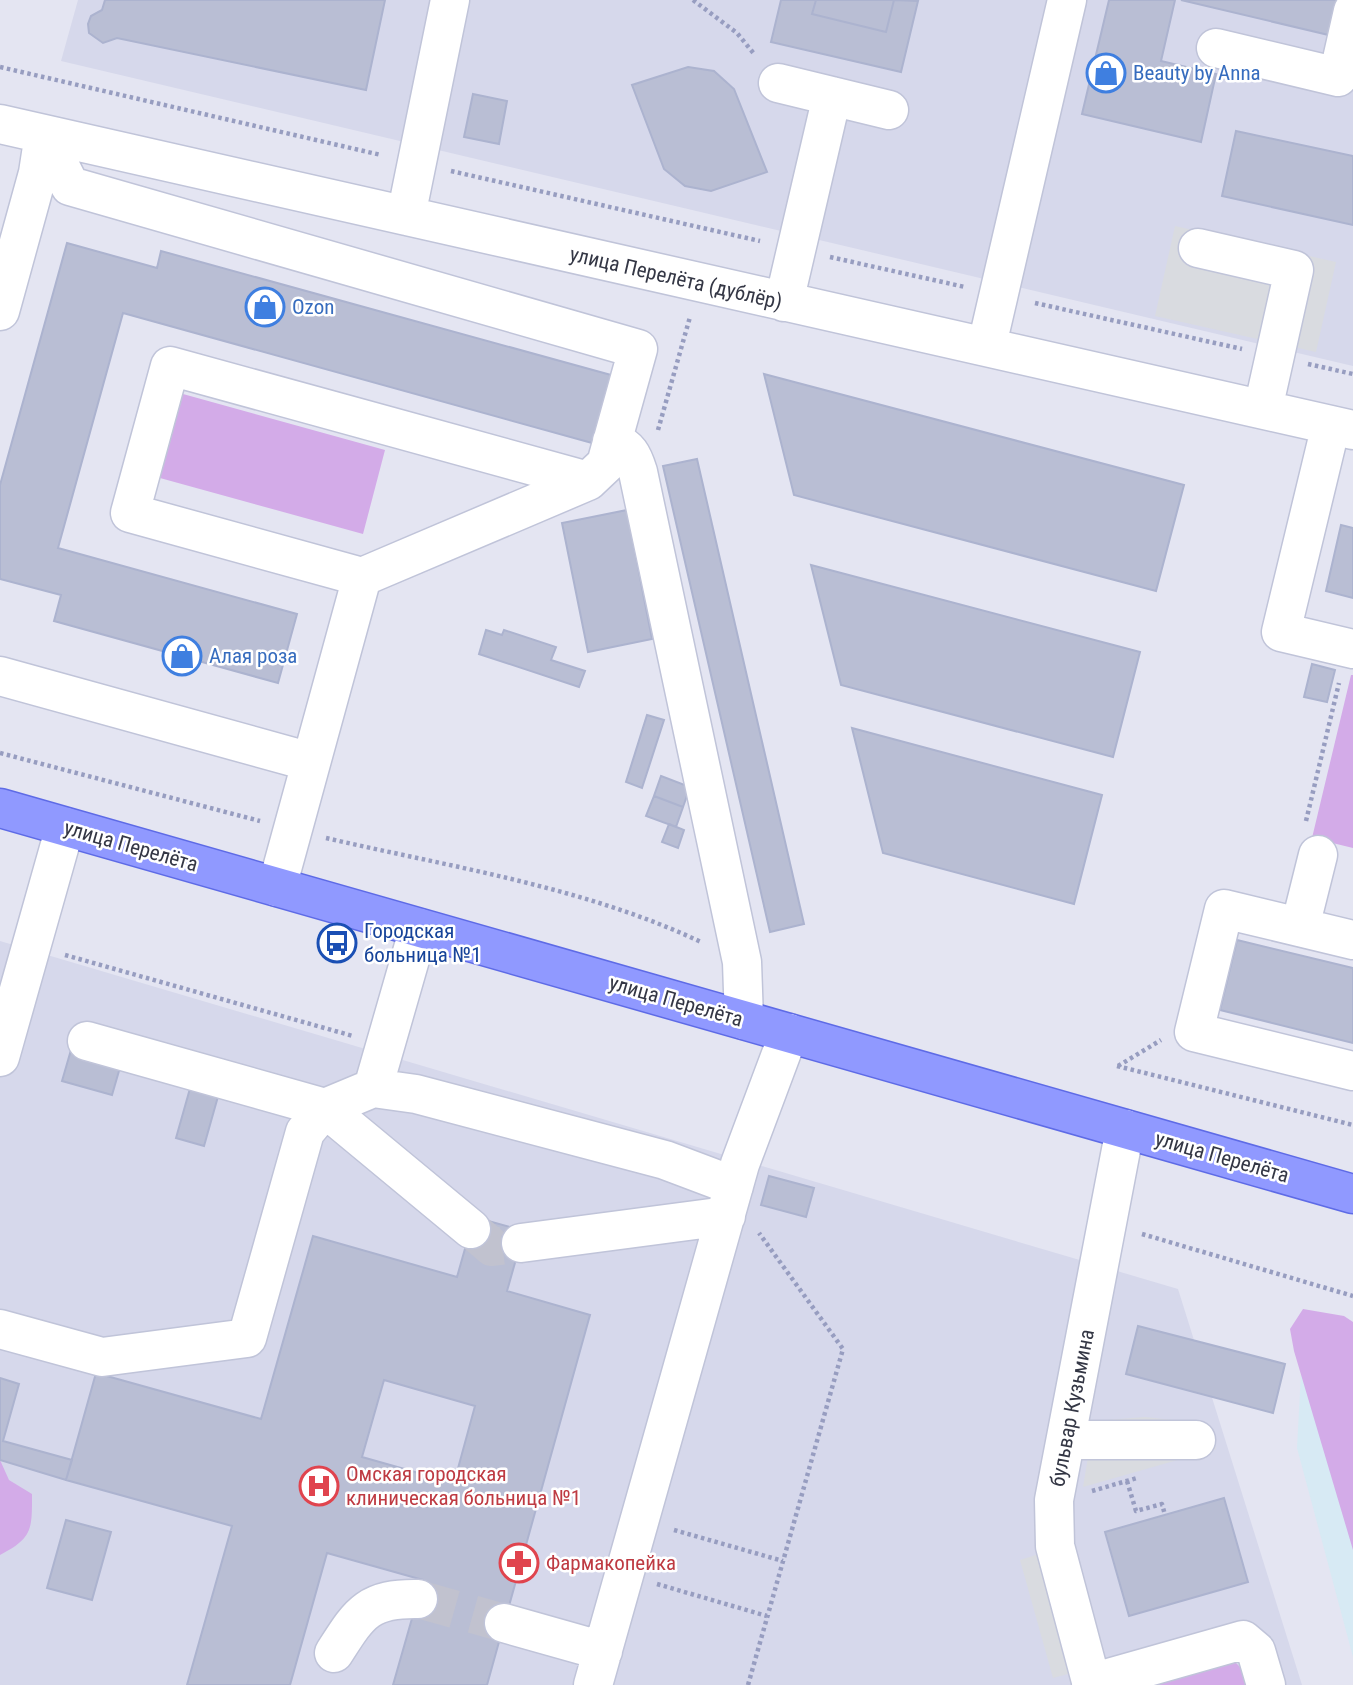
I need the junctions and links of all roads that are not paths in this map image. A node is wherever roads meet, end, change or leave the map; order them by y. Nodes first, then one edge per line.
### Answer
1 (450, 0) edge
2 (1068, 0) edge
3 (1353, 11) edge
4 (1216, 48) dead end
5 (778, 83) road end
6 (832, 96) junction
7 (889, 110) dead end
8 (0, 124) edge
9 (44, 134) junction
10 (406, 216) junction
11 (1198, 248) dead end
12 (784, 302) junction
13 (0, 311) edge
14 (987, 345) junction
15 (1263, 409) junction
16 (1342, 428) edge
17 (622, 447) junction
18 (587, 481) junction
19 (362, 577) junction
20 (1350, 649) edge
21 (0, 676) edge
22 (311, 762) junction
23 (0, 808) edge
24 (65, 827) junction
25 (1310, 843) road end
26 (277, 887) junction
27 (1300, 927) junction
28 (419, 928) junction
29 (1353, 940) edge
30 (7, 1001) edge
31 (744, 1020) junction
32 (789, 1033) junction
33 (87, 1041) dead end
34 (0, 1057) edge
35 (1353, 1071) edge
36 (373, 1088) junction
37 (325, 1108) junction
38 (1125, 1129) junction
39 (1353, 1194) edge
40 (731, 1199) junction
41 (471, 1229) tunnel mouth
42 (521, 1243) tunnel mouth
43 (0, 1328) edge
44 (1066, 1440) junction
45 (1196, 1440) dead end
46 (418, 1599) tunnel mouth
47 (504, 1623) tunnel mouth
48 (334, 1653) dead end
49 (598, 1668) edge
50 (1091, 1684) edge
51 (1266, 1685) edge

1 - 10 street
2 - 14 street
3 - 4 street
5 - 6 street
6 - 7 street
6 - 12 street
8 - 9 street, улица Перелёта (дублёр)
9 - 10 street, улица Перелёта (дублёр)
9 - 13 street
9 - 17 street
10 - 12 street, улица Перелёта (дублёр)
11 - 15 street
12 - 14 street, улица Перелёта (дублёр)
14 - 15 street, улица Перелёта (дублёр)
15 - 16 street, улица Перелёта (дублёр)
16 - 20 street
17 - 18 street
17 - 31 street
18 - 19 street
18 - 19 street
19 - 22 street
21 - 22 street
22 - 26 street
23 - 24 main road, улица Перелёта
24 - 26 main road, улица Перелёта
24 - 30 street
25 - 27 street
26 - 28 main road, улица Перелёта
27 - 29 street
27 - 35 street
28 - 31 main road, улица Перелёта
28 - 36 street
30 - 34 street
31 - 32 main road, улица Перелёта
32 - 38 main road, улица Перелёта
32 - 40 street
33 - 37 street
36 - 37 street
36 - 40 street
37 - 41 street
37 - 43 street
38 - 39 main road, улица Перелёта
38 - 44 street, бульвар Кузьмина
40 - 42 street
40 - 49 street
44 - 45 street
44 - 50 street, бульвар Кузьмина
46 - 48 street
47 - 49 street
50 - 51 street

